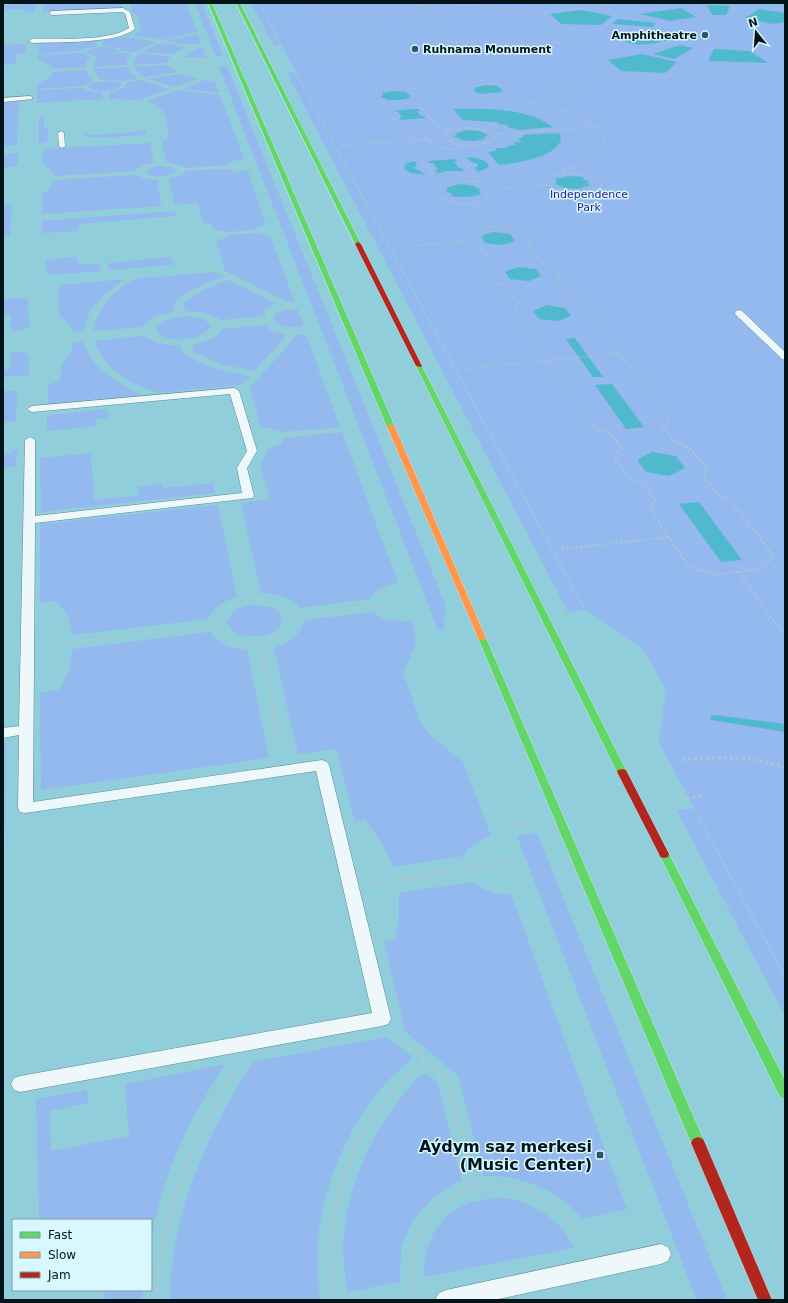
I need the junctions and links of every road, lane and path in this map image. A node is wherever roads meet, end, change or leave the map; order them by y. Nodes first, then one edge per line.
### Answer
1 (210, 3) edge
2 (238, 3) edge
3 (316, 3) edge
4 (345, 3) edge
5 (432, 3) edge
6 (446, 3) edge
7 (629, 3) edge
8 (780, 3) edge
9 (785, 4) edge
10 (415, 9) junction
11 (52, 13) dead end
12 (352, 13) junction
13 (324, 14) junction
14 (540, 14) junction
15 (401, 15) junction
16 (361, 17) junction
17 (424, 18) junction
18 (356, 21) junction
19 (329, 22) junction
20 (202, 33) dead end
21 (122, 34) junction
22 (444, 40) junction
23 (32, 41) dead end
24 (161, 41) junction
25 (584, 41) junction
26 (373, 44) junction
27 (206, 45) dead end
28 (194, 47) junction
29 (466, 47) junction
30 (130, 53) dead end
31 (136, 53) junction
32 (367, 53) junction
33 (351, 54) junction
34 (179, 55) junction
35 (304, 56) dead end
36 (92, 58) dead end
37 (211, 58) dead end
38 (460, 58) junction
39 (203, 60) dead end
40 (385, 61) junction
41 (204, 62) junction
42 (185, 63) junction
43 (175, 64) junction
44 (205, 65) dead end
45 (130, 66) junction
46 (214, 66) dead end
47 (89, 68) junction
48 (46, 71) dead end
49 (183, 72) junction
50 (613, 74) junction
51 (785, 77) edge
52 (205, 78) junction
53 (143, 79) junction
54 (220, 80) dead end
55 (98, 81) junction
56 (122, 82) junction
57 (484, 84) junction
58 (85, 87) junction
59 (404, 87) junction
60 (38, 89) dead end
61 (176, 89) junction
62 (376, 90) junction
63 (106, 91) junction
64 (467, 91) junction
65 (225, 94) dead end
66 (426, 94) junction
67 (495, 96) junction
68 (30, 98) dead end
69 (3, 100) edge
70 (107, 102) dead end
71 (137, 102) dead end
72 (418, 102) junction
73 (383, 103) junction
74 (531, 103) junction
75 (437, 126) junction
76 (598, 127) junction
77 (453, 130) junction
78 (61, 133) dead end
79 (496, 134) junction
80 (445, 138) junction
81 (152, 139) dead end
82 (426, 140) junction
83 (410, 141) junction
84 (461, 144) junction
85 (340, 145) dead end
86 (62, 146) dead end
87 (455, 150) junction
88 (160, 165) junction
89 (252, 165) dead end
90 (181, 170) junction
91 (140, 172) junction
92 (565, 174) junction
93 (162, 178) junction
94 (43, 179) dead end
95 (479, 182) junction
96 (440, 185) junction
97 (548, 185) junction
98 (495, 188) junction
99 (472, 202) junction
100 (169, 209) dead end
101 (490, 227) junction
102 (276, 230) dead end
103 (196, 236) dead end
104 (468, 241) junction
105 (396, 247) dead end
106 (206, 268) dead end
107 (130, 274) dead end
108 (232, 277) junction
109 (303, 303) dead end
110 (286, 305) junction
111 (739, 313) dead end
112 (179, 314) junction
113 (271, 320) junction
114 (217, 325) junction
115 (147, 331) junction
116 (314, 332) dead end
117 (294, 333) junction
118 (89, 336) junction
119 (44, 340) dead end
120 (185, 343) junction
121 (620, 354) junction
122 (785, 357) edge
123 (550, 361) junction
124 (464, 369) dead end
125 (229, 370) dead end
126 (239, 371) dead end
127 (256, 374) junction
128 (234, 391) junction
129 (150, 399) junction
130 (32, 409) dead end
131 (350, 428) dead end
132 (249, 439) junction
133 (30, 440) dead end
134 (227, 498) junction
135 (29, 520) junction
136 (668, 537) junction
137 (562, 549) dead end
138 (738, 572) junction
139 (251, 600) junction
140 (416, 601) dead end
141 (292, 616) junction
142 (218, 625) junction
143 (785, 636) edge
144 (260, 643) junction
145 (27, 648) junction
146 (26, 729) junction
147 (3, 733) edge
148 (682, 760) dead end
149 (785, 767) edge
150 (286, 771) junction
151 (701, 796) dead end
152 (639, 805) junction
153 (560, 818) junction
154 (500, 828) dead end
155 (513, 861) dead end
156 (351, 887) junction
157 (382, 1019) junction
158 (237, 1044) junction
159 (426, 1060) junction
160 (20, 1084) dead end
161 (785, 1093) edge
162 (475, 1188) junction
163 (661, 1254) dead end
164 (593, 1269) junction
165 (156, 1300) edge
166 (334, 1300) edge
167 (416, 1300) edge
168 (446, 1300) edge
169 (765, 1300) edge

1 - 153 main road
2 - 152 main road
3 - 13 path
4 - 12 path
5 - 10 path
6 - 14 path
7 - 14 path
8 - 9 path
10 - 15 path
10 - 17 path
11 - 21 lane
12 - 13 path
12 - 16 path
13 - 19 path
14 - 25 path
15 - 16 path
15 - 17 path
16 - 18 path
17 - 22 path
18 - 19 path
18 - 26 path
19 - 33 path
20 - 24 path
21 - 23 lane
21 - 24 path
22 - 26 path
22 - 29 path
24 - 28 path
24 - 31 path
25 - 29 path
25 - 50 path
26 - 32 path
27 - 28 path
28 - 34 path
29 - 38 path
30 - 31 path
31 - 34 path
31 - 45 path
32 - 33 path
32 - 40 path
33 - 35 path
33 - 62 path
34 - 43 path
36 - 47 path
37 - 42 path
38 - 40 path
38 - 57 path
39 - 41 path
40 - 59 path
41 - 42 path
41 - 44 path
42 - 46 path
43 - 45 path
43 - 49 path
45 - 47 path
45 - 53 path
47 - 48 path
47 - 55 path
49 - 52 path
49 - 53 path
50 - 51 path
50 - 74 path
52 - 54 path
52 - 61 path
53 - 56 path
53 - 61 path
55 - 56 path
55 - 58 path
56 - 63 path
57 - 64 path
57 - 67 path
58 - 60 path
58 - 63 path
59 - 62 path
59 - 66 path
61 - 65 path
61 - 71 path
62 - 73 path
63 - 70 path
64 - 66 path
64 - 67 path
66 - 72 path
67 - 74 path
68 - 69 lane
72 - 73 path
72 - 75 path
73 - 83 path
74 - 76 path
75 - 77 path
75 - 82 path
76 - 79 path
76 - 92 path
77 - 79 path
77 - 80 path
78 - 86 lane
79 - 84 path
80 - 82 path
80 - 84 path
81 - 88 path
82 - 83 path
82 - 87 path
83 - 85 path
83 - 96 path
84 - 87 path
87 - 95 path
88 - 90 path
88 - 91 path
89 - 90 path
90 - 93 path
91 - 93 path
91 - 94 path
92 - 97 path
92 - 97 path
93 - 100 path
95 - 96 path
95 - 98 path
96 - 99 path
97 - 98 path
98 - 99 path
99 - 101 path
101 - 104 path
101 - 121 path
102 - 103 path
104 - 105 path
104 - 123 path
106 - 108 path
107 - 118 path
108 - 110 path
108 - 112 path
109 - 110 path
110 - 113 path
111 - 122 lane
112 - 114 path
112 - 115 path
113 - 114 path
113 - 117 path
114 - 120 path
115 - 118 path
115 - 120 path
116 - 117 path
117 - 127 path
118 - 119 path
118 - 129 path
120 - 125 path
121 - 123 path
121 - 138 path
123 - 124 path
123 - 136 path
126 - 127 path
127 - 128 path
128 - 129 lane
128 - 132 lane
129 - 130 lane
131 - 132 path
132 - 134 lane
133 - 135 lane
134 - 135 lane
134 - 139 path
135 - 145 lane
136 - 137 path
136 - 138 path
138 - 143 path
139 - 141 path
139 - 142 path
140 - 141 path
141 - 144 path
142 - 144 path
142 - 145 path
144 - 150 path
145 - 146 lane
146 - 147 lane
146 - 150 lane
148 - 149 path
150 - 156 lane
151 - 152 path
152 - 153 path
152 - 161 main road
153 - 154 path
153 - 169 main road
155 - 156 path
156 - 157 lane
157 - 158 lane
157 - 159 path
158 - 160 lane
158 - 165 path
159 - 162 path
159 - 166 path
162 - 164 path
162 - 167 path
163 - 164 lane
164 - 168 lane

